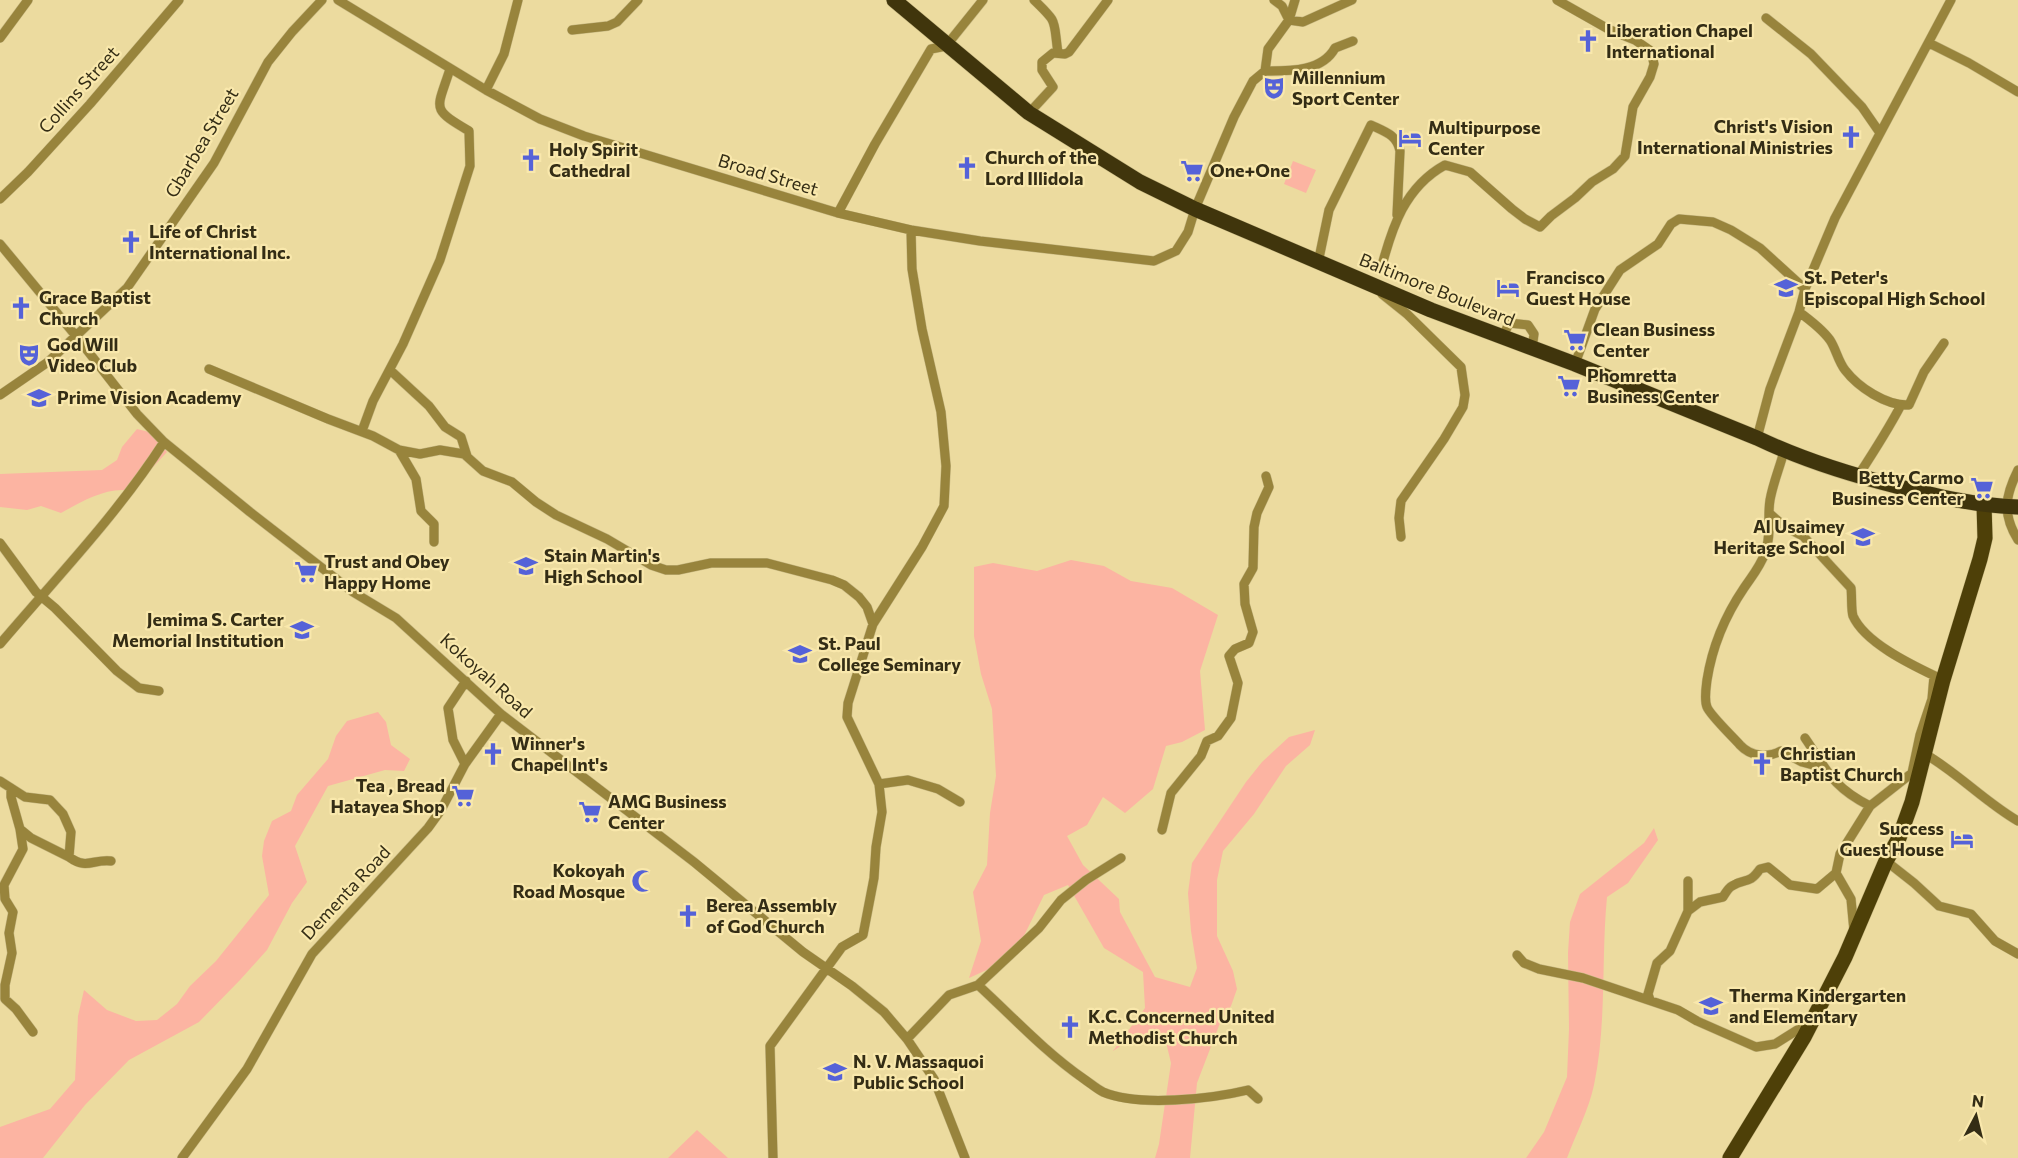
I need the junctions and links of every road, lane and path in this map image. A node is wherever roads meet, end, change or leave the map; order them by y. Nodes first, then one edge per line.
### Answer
1 (28, 0) edge
2 (179, 0) edge
3 (322, 0) edge
4 (338, 0) edge
5 (518, 0) edge
6 (638, 0) edge
7 (894, 0) edge
8 (983, 0) edge
9 (1034, 0) edge
10 (1108, 0) edge
11 (1274, 0) edge
12 (1295, 0) edge
13 (1352, 0) edge
14 (1557, 0) edge
15 (1951, 0) edge
16 (1766, 18) dead end
17 (1289, 20) junction
18 (572, 30) dead end
19 (0, 38) edge
20 (1353, 41) dead end
21 (1929, 43) junction
22 (946, 46) junction
23 (1058, 53) junction
24 (450, 69) junction
25 (1265, 71) junction
26 (486, 90) junction
27 (2018, 92) edge
28 (1029, 113) junction
29 (1880, 133) junction
30 (0, 199) edge
31 (1195, 209) junction
32 (838, 213) junction
33 (1396, 220) junction
34 (911, 230) junction
35 (0, 244) edge
36 (1318, 263) junction
37 (1381, 269) dead end
38 (1371, 285) junction
39 (1805, 289) junction
40 (1799, 312) junction
41 (76, 336) junction
42 (1944, 343) dead end
43 (1575, 364) junction
44 (209, 369) dead end
45 (390, 370) junction
46 (0, 395) edge
47 (1901, 405) junction
48 (362, 431) junction
49 (1757, 438) junction
50 (164, 442) junction
51 (399, 450) junction
52 (1784, 451) junction
53 (467, 456) junction
54 (2018, 470) edge
55 (1266, 476) dead end
56 (1858, 476) junction
57 (1984, 504) junction
58 (2012, 507) edge
59 (1769, 513) junction
60 (1401, 537) dead end
61 (2018, 540) edge
62 (434, 542) dead end
63 (0, 543) edge
64 (41, 596) junction
65 (873, 624) junction
66 (0, 644) edge
67 (1939, 678) junction
68 (466, 681) junction
69 (159, 691) dead end
70 (501, 714) junction
71 (1805, 738) dead end
72 (1925, 754) junction
73 (465, 764) junction
74 (1824, 768) junction
75 (0, 781) edge
76 (879, 784) junction
77 (11, 788) junction
78 (960, 802) dead end
79 (1870, 806) junction
80 (2018, 821) edge
81 (20, 829) junction
82 (1162, 830) dead end
83 (69, 857) junction
84 (1121, 858) dead end
85 (111, 861) dead end
86 (1886, 861) junction
87 (1836, 873) junction
88 (1688, 881) dead end
89 (1688, 911) junction
90 (1854, 935) junction
91 (2018, 954) edge
92 (1517, 955) dead end
93 (826, 970) junction
94 (2, 984) edge
95 (978, 984) junction
96 (1650, 1000) junction
97 (1812, 1021) junction
98 (33, 1032) dead end
99 (907, 1039) junction
100 (1258, 1099) dead end
101 (182, 1158) edge
102 (773, 1158) edge
103 (965, 1158) edge
104 (1730, 1158) edge

1 - 19 street
2 - 30 street, Collins Street
3 - 41 street, Gbarbea Street
4 - 24 street, Broad Street
5 - 26 street
6 - 18 street
7 - 22 highway, Baltimore Boulevard
8 - 22 street
9 - 23 street
10 - 23 street
11 - 17 street
12 - 17 street
13 - 17 street
14 - 33 street
15 - 21 street
16 - 29 street
17 - 25 street
20 - 25 street
21 - 27 street
21 - 29 street
22 - 28 highway, Baltimore Boulevard
22 - 32 street
23 - 28 street
24 - 26 street, Broad Street
24 - 45 street
25 - 31 street, Broad Street
26 - 32 street, Broad Street
28 - 31 highway, Baltimore Boulevard
29 - 39 street
31 - 34 street, Broad Street
31 - 36 highway, Baltimore Boulevard
32 - 34 street, Broad Street
33 - 36 street
33 - 37 street
34 - 65 street
35 - 41 street, Kokoyah Road
36 - 38 highway, Baltimore Boulevard
38 - 43 highway, Baltimore Boulevard
38 - 60 street
39 - 40 street
39 - 43 street
40 - 47 street
40 - 49 street
41 - 46 street, Gbarbea Street
41 - 50 street, Kokoyah Road
42 - 47 street
43 - 49 highway, Baltimore Boulevard
44 - 48 street
45 - 48 street
45 - 53 street
47 - 56 street
48 - 51 street
49 - 52 highway, Baltimore Boulevard
50 - 64 street
50 - 68 street, Kokoyah Road
51 - 53 street
51 - 62 street
52 - 56 highway, Baltimore Boulevard
52 - 59 street
53 - 65 street
54 - 58 street
55 - 82 street
56 - 57 highway, Baltimore Boulevard
57 - 58 highway, Baltimore Boulevard
57 - 67 main road
58 - 61 street
59 - 67 street
59 - 74 street
63 - 64 street
64 - 66 street
64 - 69 street
65 - 76 street
67 - 72 main road
67 - 79 street
68 - 70 street, Kokoyah Road
68 - 73 street
70 - 73 street, Dementa Road
70 - 93 street, Kokoyah Road
71 - 74 street
72 - 80 street
72 - 86 main road
73 - 101 street, Dementa Road
74 - 79 street
75 - 77 street
76 - 78 street
76 - 93 street
77 - 81 street
77 - 83 street
79 - 87 street
81 - 83 street
81 - 94 street
83 - 85 street
84 - 95 street
86 - 90 main road
86 - 91 street
87 - 89 street
87 - 90 street
88 - 89 street
89 - 96 street
90 - 97 main road
92 - 96 street
93 - 99 street, Kokoyah Road
93 - 102 street
94 - 98 street
95 - 99 street
95 - 100 street
96 - 97 street
97 - 104 main road
99 - 103 street, Kokoyah Road

